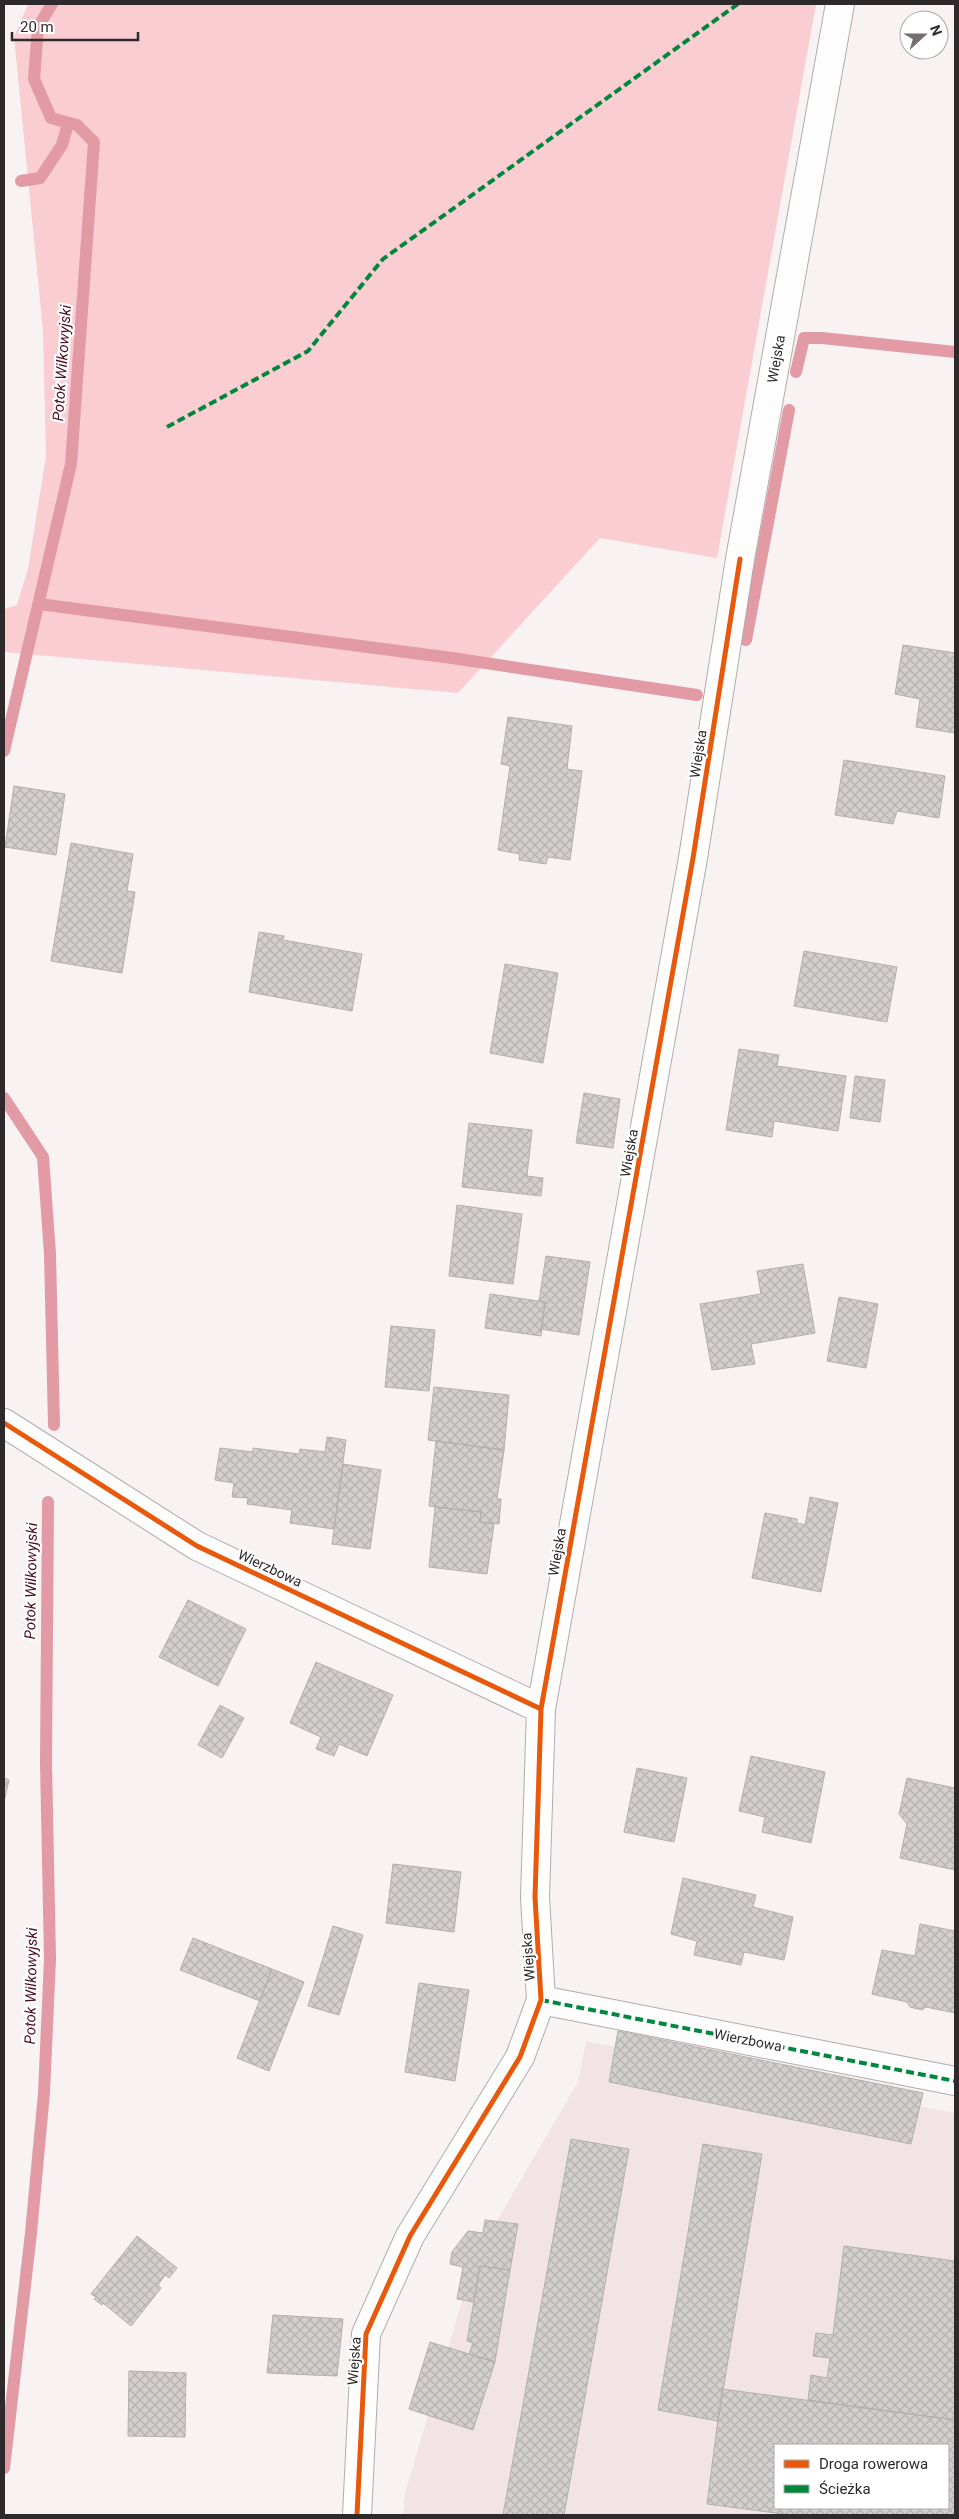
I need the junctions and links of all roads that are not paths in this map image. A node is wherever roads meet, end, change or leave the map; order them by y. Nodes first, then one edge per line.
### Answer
1 (840, 4) edge
2 (4, 1423) edge
3 (540, 1709) junction
4 (542, 2000) junction
5 (955, 2080) edge
6 (357, 2515) edge

1 - 3 street, Wiejska
2 - 3 street, Wierzbowa
3 - 4 street, Wiejska
4 - 5 street, Wierzbowa
4 - 6 street, Wiejska

